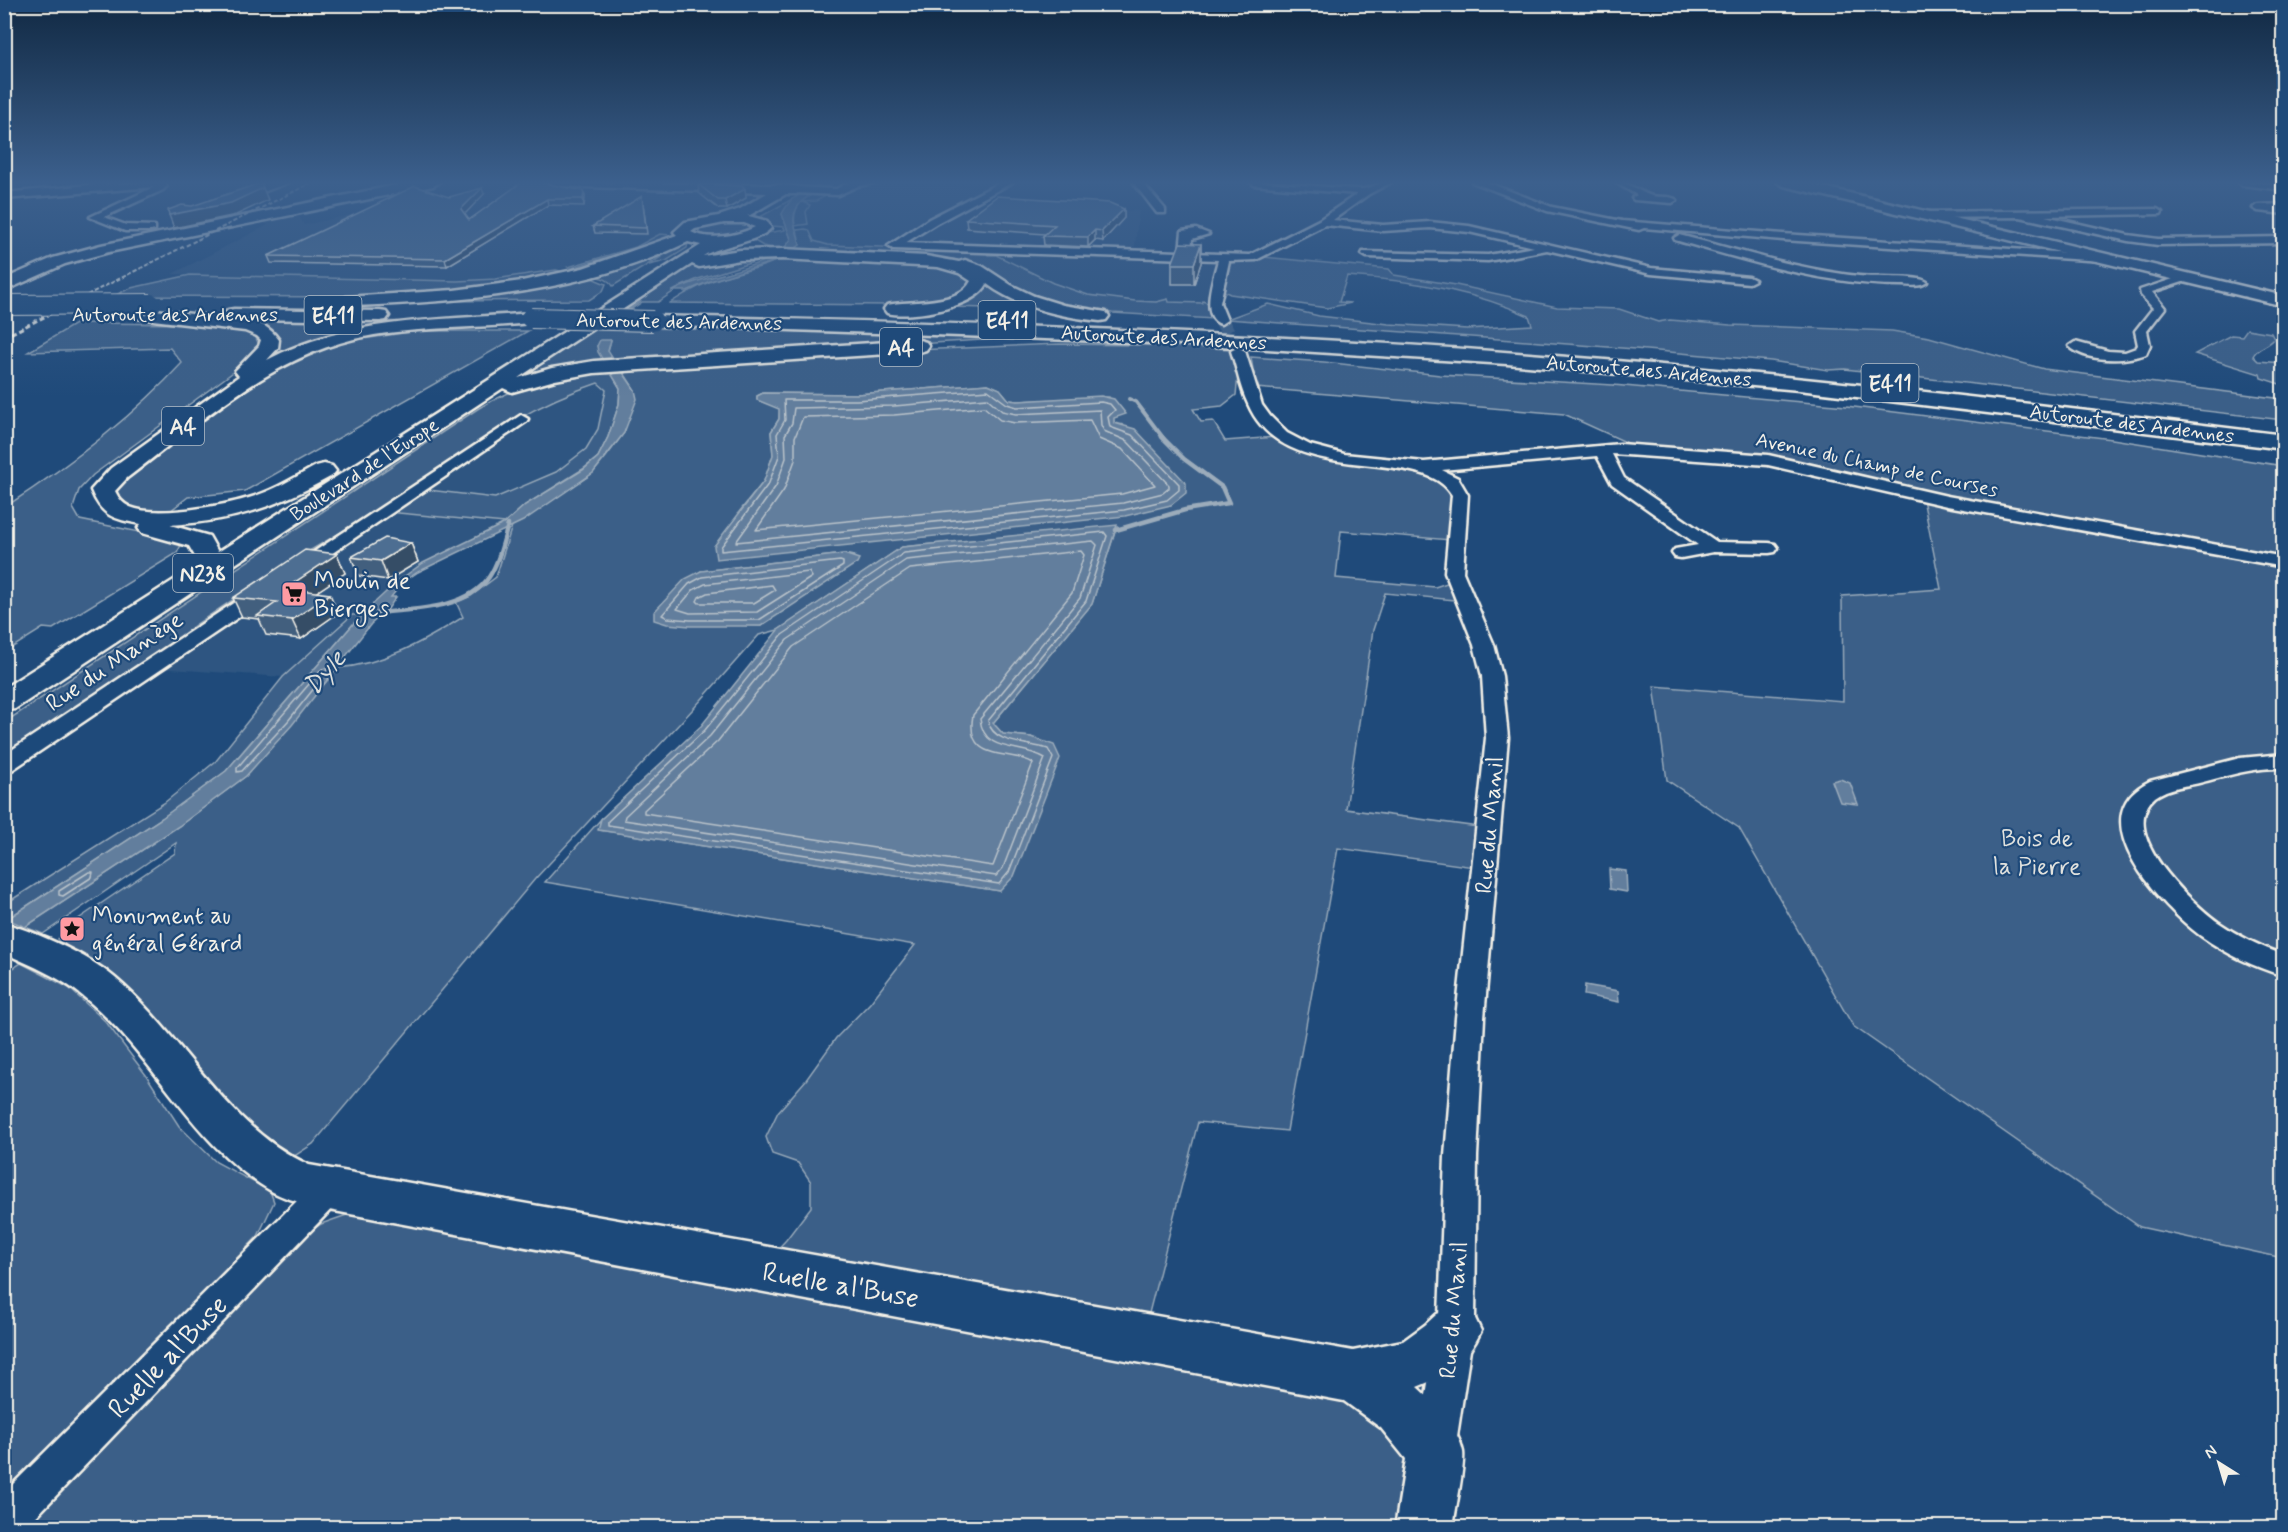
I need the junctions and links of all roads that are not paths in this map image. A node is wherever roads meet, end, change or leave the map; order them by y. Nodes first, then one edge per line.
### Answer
1 (88, 253) edge
2 (645, 253) edge
3 (683, 253) edge
4 (697, 253) edge
5 (756, 253) edge
6 (793, 253) edge
7 (1132, 253) edge
8 (1263, 253) edge
9 (1516, 253) edge
10 (1572, 253) edge
11 (1736, 253) edge
12 (2051, 253) edge
13 (2069, 253) edge
14 (801, 254) junction
15 (1367, 254) dead end
16 (2075, 255) junction
17 (1185, 256) joint
18 (1224, 258) junction
19 (1610, 263) junction
20 (1601, 272) dead end
21 (666, 273) junction
22 (1701, 277) junction
23 (2185, 278) junction
24 (1749, 280) dead end
25 (1921, 282) dead end
26 (4, 286) edge
27 (1710, 288) dead end
28 (2280, 298) edge
29 (4, 305) edge
30 (321, 305) junction
31 (144, 309) junction
32 (538, 313) junction
33 (4, 314) edge
34 (812, 314) junction
35 (660, 316) junction
36 (1221, 320) tunnel mouth
37 (1202, 328) junction
38 (1165, 336) junction
39 (2075, 346) dead end
40 (1238, 351) tunnel mouth
41 (455, 410) junction
42 (521, 419) dead end
43 (2283, 431) edge
44 (2236, 436) junction
45 (2283, 442) edge
46 (401, 445) junction
47 (2283, 450) edge
48 (1601, 451) junction
49 (350, 461) junction
50 (1424, 467) junction
51 (257, 520) junction
52 (143, 526) junction
53 (1713, 547) junction
54 (1769, 548) dead end
55 (205, 553) junction
56 (1681, 553) dead end
57 (2283, 562) edge
58 (4, 679) edge
59 (4, 702) edge
60 (2283, 761) edge
61 (4, 765) edge
62 (7, 939) edge
63 (2283, 966) edge
64 (329, 1191) junction
65 (1455, 1331) junction
66 (1353, 1377) junction
67 (1435, 1454) junction
68 (4, 1521) edge
69 (1424, 1527) edge

1 - 26 main road
2 - 30 main road
3 - 49 main road, Boulevard de l'Europe / N238
4 - 21 main road, Boulevard de l'Europe / N238
5 - 21 main road, A4
6 - 14 main road, A4
7 - 17 street
8 - 18 street
9 - 15 street
10 - 19 street
11 - 25 street
12 - 16 street
13 - 16 main road
14 - 34 main road, A4
14 - 37 main road, A4
16 - 23 main road
17 - 18 street
18 - 36 street
19 - 20 street
19 - 22 street
21 - 41 main road, Boulevard de l'Europe / N238
22 - 24 street
22 - 27 street
23 - 28 main road
23 - 39 street
29 - 31 main road, Autoroute des Ardennes / E411, bridge
30 - 31 main road, Autoroute des Ardennes / E411
30 - 32 main road, Autoroute des Ardennes / E411
31 - 32 main road, Autoroute des Ardennes / E411
31 - 33 main road, Autoroute des Ardennes / E411
31 - 52 main road, A4
32 - 35 main road, Autoroute des Ardennes / E411, bridge
32 - 49 main road, A4
34 - 35 main road, Autoroute des Ardennes / E411
34 - 37 main road, Autoroute des Ardennes / E411
35 - 38 main road, Autoroute des Ardennes / E411
37 - 43 main road, Autoroute des Ardennes / E411
38 - 41 main road, A4
38 - 44 main road, Autoroute des Ardennes / E411
40 - 50 street, Rue du Manil
41 - 46 main road, Boulevard de l'Europe / N238
42 - 61 street, Rue du Manège
44 - 45 main road, Autoroute des Ardennes / E411
44 - 47 main road
46 - 51 main road
46 - 59 main road, Boulevard de l'Europe / N238
48 - 50 street, Avenue du Champ de Courses
48 - 53 street
48 - 57 street, Avenue du Champ de Courses
49 - 51 main road, Boulevard de l'Europe / N238
50 - 65 street, Rue du Manil
51 - 52 main road, A4
51 - 55 main road, Boulevard de l'Europe / N238
52 - 55 main road, A4
53 - 54 street
53 - 56 street
55 - 58 main road, Boulevard de l'Europe / N238
60 - 63 street
62 - 64 main road, Ruelle al'Buse
64 - 66 main road, Ruelle al'Buse
64 - 68 street, Ruelle al'Buse
65 - 66 main road, Ruelle al'Buse
65 - 67 street, Rue du Manil
66 - 67 main road, Ruelle al'Buse
67 - 69 main road

